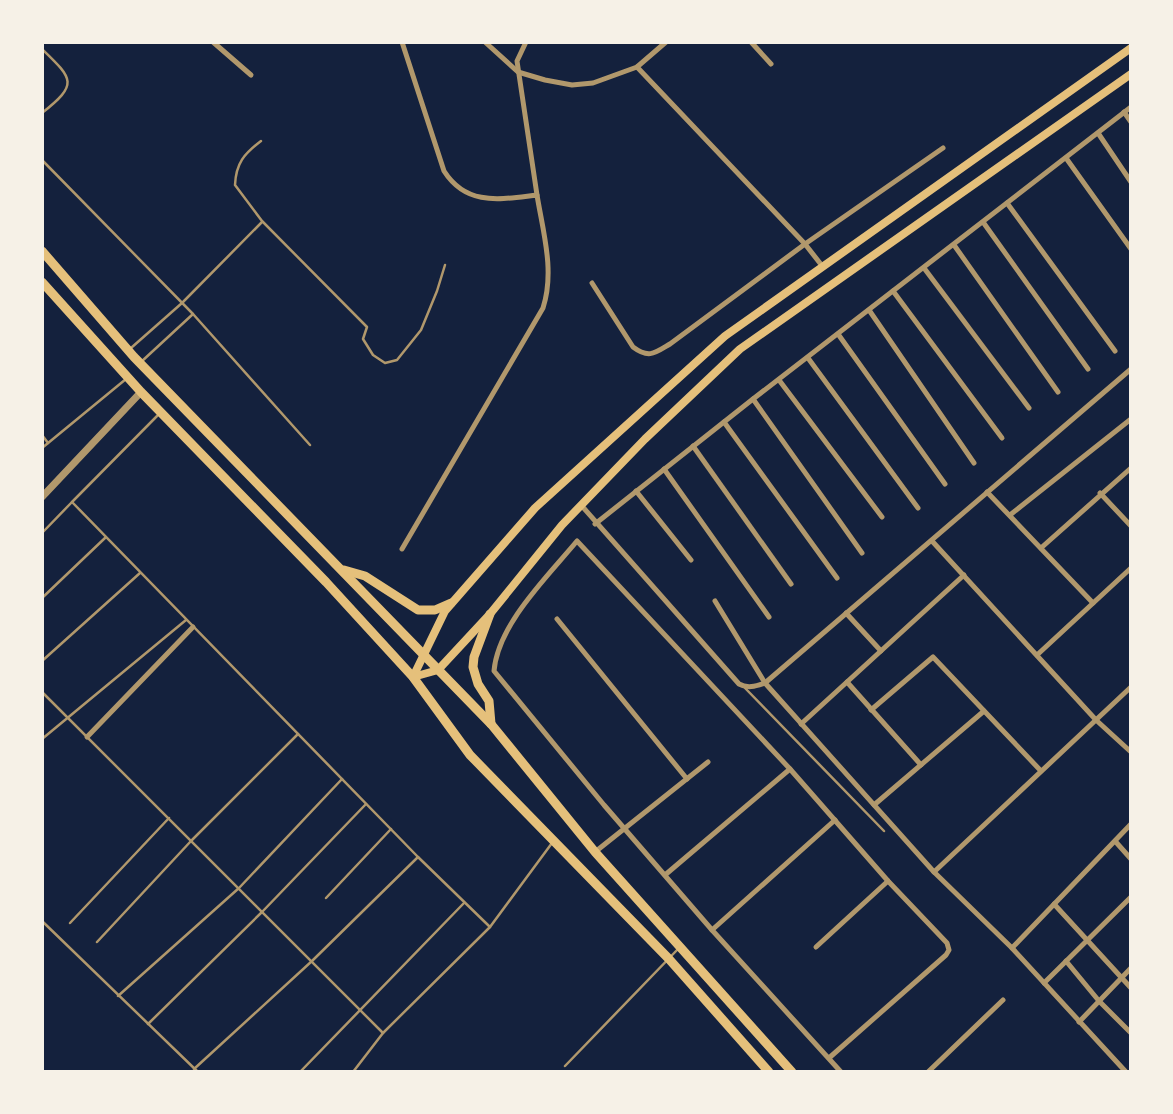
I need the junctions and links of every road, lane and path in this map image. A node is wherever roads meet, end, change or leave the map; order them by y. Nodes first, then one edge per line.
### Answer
1 (213, 42) edge
2 (402, 42) edge
3 (485, 42) edge
4 (526, 42) edge
5 (666, 42) edge
6 (751, 42) edge
7 (42, 48) edge
8 (1131, 48) edge
9 (771, 64) dead end
10 (637, 67) junction
11 (518, 72) junction
12 (1131, 74) edge
13 (251, 75) dead end
14 (1131, 107) edge
15 (42, 113) edge
16 (1124, 113) junction
17 (1131, 122) edge
18 (1098, 133) junction
19 (261, 141) dead end
20 (943, 148) dead end
21 (1066, 158) junction
22 (42, 160) edge
23 (1131, 182) edge
24 (537, 195) junction
25 (1007, 203) junction
26 (262, 221) junction
27 (983, 222) junction
28 (805, 244) junction
29 (954, 245) junction
30 (1131, 249) edge
31 (42, 251) edge
32 (445, 265) dead end
33 (823, 267) junction
34 (924, 268) junction
35 (42, 282) edge
36 (592, 283) dead end
37 (893, 291) junction
38 (182, 303) junction
39 (869, 310) junction
40 (193, 314) junction
41 (838, 334) junction
42 (128, 350) junction
43 (1115, 351) dead end
44 (808, 358) junction
45 (140, 363) junction
46 (1088, 369) dead end
47 (1130, 373) edge
48 (128, 377) junction
49 (779, 380) junction
50 (141, 392) junction
51 (1058, 393) dead end
52 (753, 399) junction
53 (1028, 408) dead end
54 (160, 413) junction
55 (1131, 419) edge
56 (724, 422) junction
57 (42, 435) edge
58 (1002, 438) dead end
59 (48, 443) junction
60 (310, 445) dead end
61 (693, 446) junction
62 (42, 448) edge
63 (974, 463) dead end
64 (1131, 468) edge
65 (664, 469) junction
66 (945, 484) dead end
67 (636, 491) junction
68 (987, 492) junction
69 (1100, 494) junction
70 (42, 497) edge
71 (72, 502) junction
72 (581, 505) junction
73 (918, 508) dead end
74 (1010, 515) junction
75 (882, 517) dead end
76 (595, 524) junction
77 (1131, 526) edge
78 (42, 533) edge
79 (105, 538) junction
80 (932, 541) junction
81 (1041, 548) junction
82 (402, 549) dead end
83 (862, 553) dead end
84 (691, 560) dead end
85 (1131, 568) edge
86 (342, 569) junction
87 (140, 573) junction
88 (964, 575) junction
89 (837, 578) dead end
90 (791, 584) dead end
91 (42, 598) edge
92 (715, 601) dead end
93 (451, 603) junction
94 (1093, 603) junction
95 (846, 613) junction
96 (490, 614) junction
97 (769, 617) dead end
98 (557, 619) dead end
99 (186, 620) junction
100 (193, 627) junction
101 (881, 650) junction
102 (423, 655) junction
103 (1037, 655) junction
104 (42, 661) edge
105 (438, 670) junction
106 (413, 677) junction
107 (846, 682) junction
108 (765, 683) junction
109 (744, 687) junction
110 (1131, 687) edge
111 (42, 692) edge
112 (871, 710) junction
113 (984, 711) junction
114 (67, 718) junction
115 (1096, 720) junction
116 (491, 724) junction
117 (801, 724) junction
118 (298, 734) junction
119 (86, 737) junction
120 (42, 738) edge
121 (1131, 751) edge
122 (708, 762) dead end
123 (921, 765) junction
124 (790, 769) junction
125 (1041, 771) junction
126 (342, 779) junction
127 (687, 779) junction
128 (366, 804) junction
129 (874, 805) junction
130 (169, 818) junction
131 (835, 820) junction
132 (1131, 824) edge
133 (625, 828) junction
134 (391, 829) junction
135 (884, 831) dead end
136 (554, 840) junction
137 (191, 841) junction
138 (1115, 841) junction
139 (595, 852) junction
140 (418, 857) junction
141 (1131, 859) edge
142 (934, 872) junction
143 (664, 875) junction
144 (888, 881) junction
145 (239, 888) junction
146 (1131, 897) edge
147 (326, 898) dead end
148 (464, 902) junction
149 (1054, 904) junction
150 (262, 912) junction
151 (42, 921) edge
152 (70, 923) dead end
153 (490, 927) junction
154 (712, 930) junction
155 (1087, 939) junction
156 (96, 942) dead end
157 (680, 947) junction
158 (817, 947) dead end
159 (1012, 948) junction
160 (669, 958) junction
161 (312, 961) junction
162 (1066, 961) junction
163 (1131, 968) edge
164 (1122, 978) junction
165 (1044, 983) junction
166 (1131, 988) edge
167 (118, 996) junction
168 (1003, 1000) dead end
169 (1099, 1001) junction
170 (360, 1009) junction
171 (1079, 1021) junction
172 (148, 1024) junction
173 (383, 1033) junction
174 (1131, 1033) edge
175 (829, 1058) junction
176 (565, 1066) dead end
177 (196, 1070) edge
178 (767, 1071) edge
179 (930, 1071) edge
180 (300, 1072) edge
181 (353, 1072) edge
182 (792, 1072) edge
183 (841, 1072) edge
184 (1126, 1072) edge

1 - 13 street
2 - 24 street
3 - 11 street
4 - 11 street
5 - 10 street
6 - 9 street
7 - 15 lane
8 - 33 main road
10 - 11 street
10 - 28 street
11 - 24 street
12 - 72 main road
14 - 16 street
16 - 17 street
16 - 18 street
18 - 21 street
18 - 23 street
19 - 26 lane
20 - 28 street
21 - 25 street
21 - 30 street
22 - 38 lane
24 - 82 street
25 - 27 street
25 - 43 street
26 - 32 lane
26 - 38 lane
27 - 29 street
27 - 46 street
28 - 33 street
28 - 36 street
29 - 34 street
29 - 51 street
31 - 42 main road
33 - 93 main road
34 - 37 street
34 - 53 street
35 - 48 main road
37 - 39 street
37 - 58 street
38 - 40 lane
38 - 42 lane
39 - 41 street
39 - 63 street
40 - 45 lane
40 - 60 lane
41 - 44 street
41 - 66 street
42 - 45 main road
44 - 49 street
44 - 73 street
45 - 86 main road
47 - 68 street
48 - 50 main road
48 - 59 lane
49 - 52 street
49 - 75 street
50 - 54 main road
50 - 70 street
52 - 56 street
52 - 83 street
54 - 71 lane
54 - 106 main road
55 - 74 street
56 - 61 street
56 - 89 street
57 - 59 lane
59 - 62 lane
61 - 65 street
61 - 90 street
64 - 69 street
65 - 67 street
65 - 97 street
67 - 76 street
67 - 84 street
68 - 74 street
68 - 80 street
69 - 77 street
69 - 81 street
71 - 78 lane
71 - 79 lane
72 - 76 street
72 - 96 main road
74 - 81 street
76 - 109 street
79 - 87 lane
79 - 91 lane
80 - 88 street
80 - 95 street
81 - 94 street
85 - 94 street
86 - 93 main road
86 - 102 main road
87 - 99 lane
87 - 104 lane
88 - 101 street
88 - 103 street
92 - 108 street
93 - 102 main road
94 - 103 street
95 - 101 street
95 - 108 street
96 - 105 main road
96 - 116 main road
98 - 127 street
99 - 100 lane
99 - 114 lane
100 - 118 lane
100 - 119 street
101 - 107 street
102 - 105 main road
102 - 106 main road
103 - 115 street
105 - 106 main road
105 - 116 main road
106 - 136 main road
107 - 112 street
107 - 117 street
108 - 109 street
108 - 117 street
109 - 135 lane
110 - 115 street
111 - 114 lane
112 - 113 street
112 - 123 street
113 - 123 street
113 - 125 street
114 - 119 lane
114 - 120 lane
115 - 121 street
115 - 125 street
116 - 139 main road
117 - 129 street
118 - 126 lane
118 - 137 lane
119 - 130 lane
122 - 127 street
123 - 129 street
124 - 131 street
124 - 133 street
124 - 143 street
125 - 142 street
126 - 128 lane
126 - 145 lane
127 - 133 street
128 - 134 lane
128 - 150 lane
129 - 142 street
130 - 137 lane
130 - 152 lane
131 - 144 street
131 - 154 street
132 - 138 street
133 - 139 street
133 - 143 street
134 - 140 lane
134 - 147 lane
136 - 153 lane
136 - 160 main road
137 - 145 lane
137 - 156 lane
138 - 141 street
138 - 149 street
139 - 157 main road
140 - 148 lane
140 - 161 lane
142 - 159 street
143 - 154 street
144 - 158 street
144 - 175 street
145 - 150 lane
145 - 167 lane
146 - 155 street
148 - 153 lane
148 - 170 lane
149 - 155 street
149 - 159 street
150 - 161 lane
150 - 172 lane
151 - 167 lane
153 - 173 lane
154 - 175 street
155 - 162 street
155 - 164 street
157 - 160 lane
157 - 182 main road
159 - 165 street
160 - 176 lane
160 - 178 main road
161 - 170 lane
161 - 177 lane
162 - 165 street
162 - 169 street
163 - 164 street
164 - 166 street
164 - 169 street
165 - 171 street
167 - 172 lane
168 - 179 street
169 - 171 street
169 - 174 street
170 - 173 lane
170 - 180 lane
171 - 184 street
172 - 177 lane
173 - 181 lane
175 - 183 street

